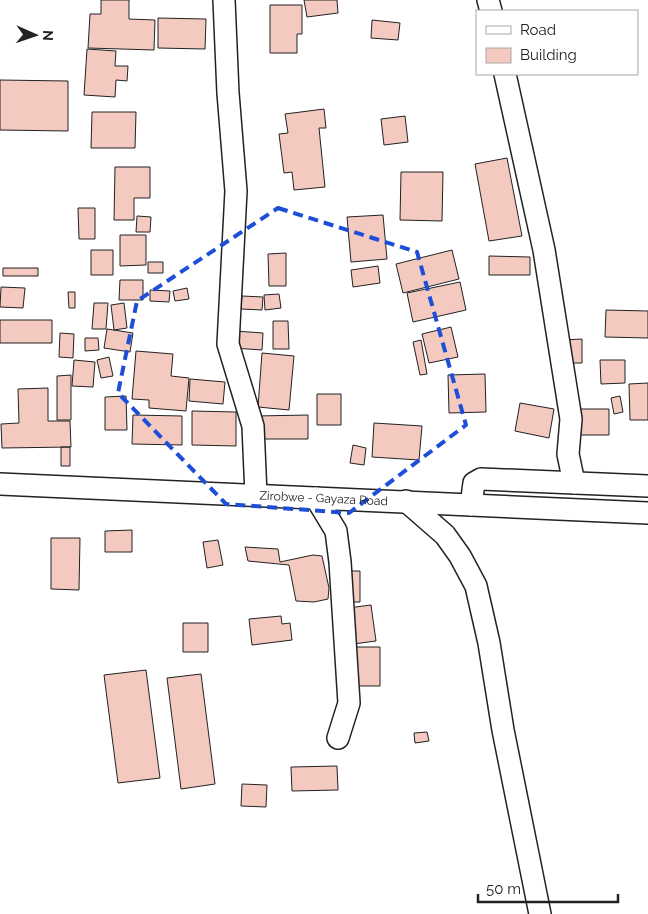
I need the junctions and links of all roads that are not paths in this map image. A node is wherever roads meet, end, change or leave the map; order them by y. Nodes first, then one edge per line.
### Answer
1 (224, 0) edge
2 (505, 75) edge
3 (574, 483) junction
4 (0, 484) edge
5 (648, 486) edge
6 (256, 495) junction
7 (316, 498) junction
8 (406, 501) junction
9 (471, 505) junction
10 (648, 513) edge
11 (338, 738) dead end
12 (540, 914) edge

1 - 6 street
2 - 3 street
3 - 5 street
3 - 9 street
4 - 6 street, Zirobwe - Gayaza Road
6 - 7 street, Zirobwe - Gayaza Road
7 - 8 street, Zirobwe - Gayaza Road
7 - 11 street
8 - 9 street, Zirobwe - Gayaza Road
8 - 12 street
9 - 10 street, Zirobwe - Gayaza Road

